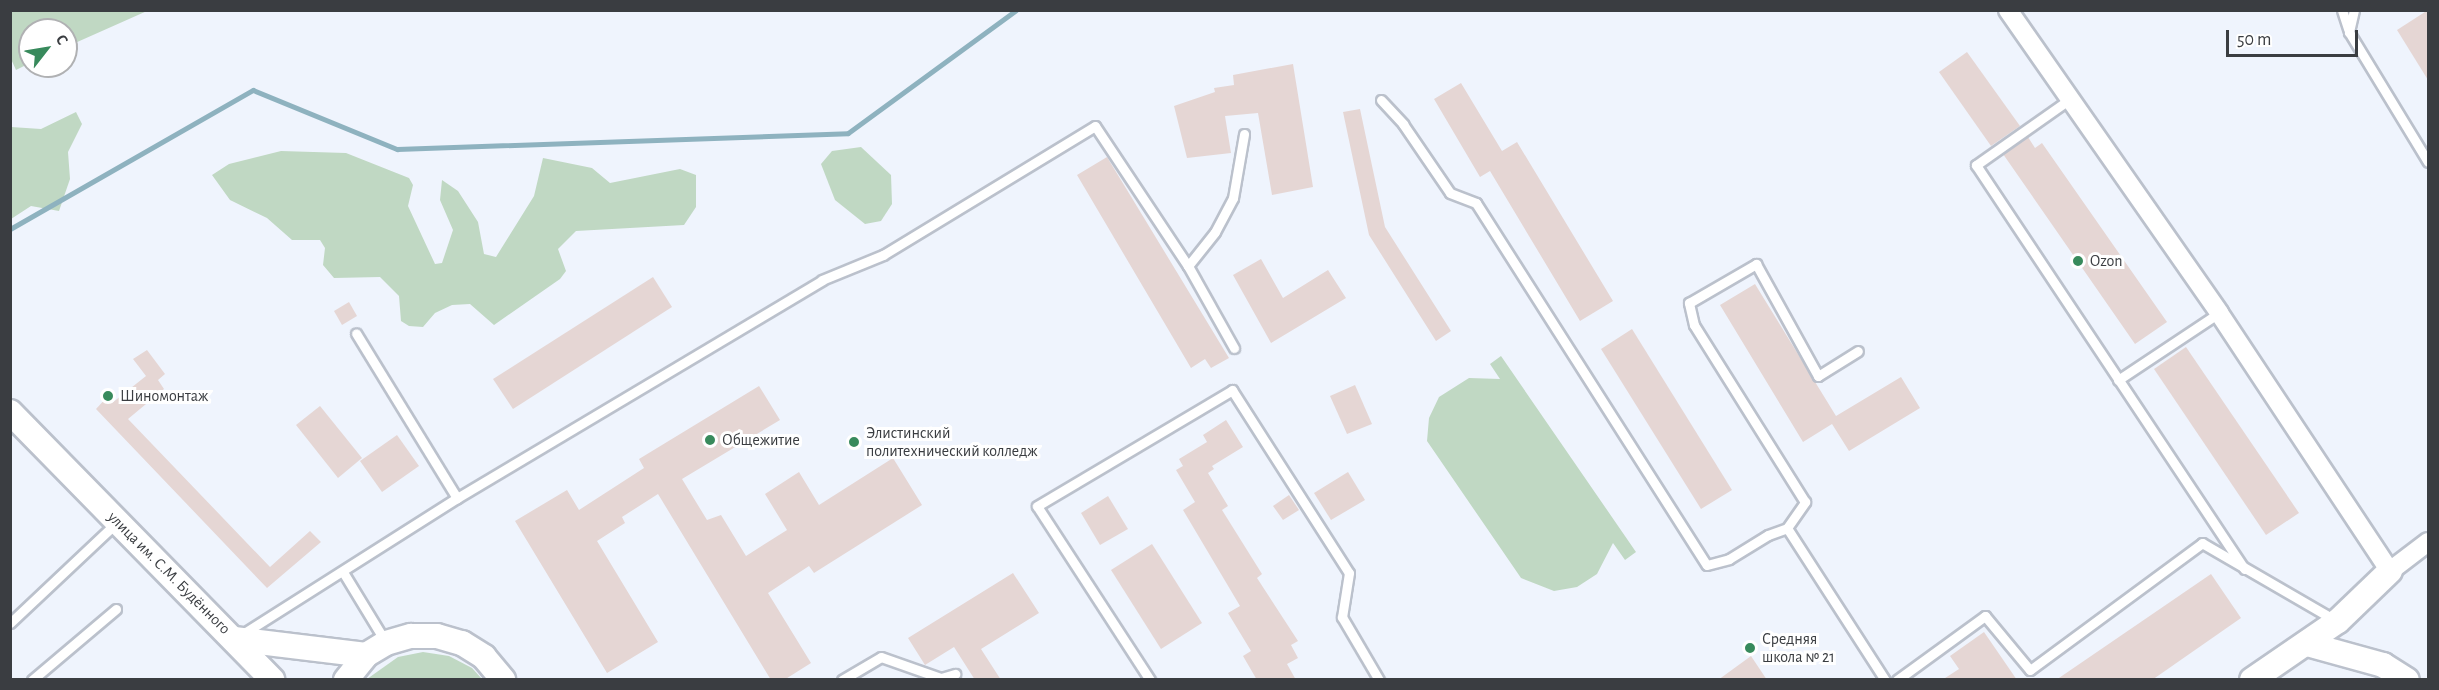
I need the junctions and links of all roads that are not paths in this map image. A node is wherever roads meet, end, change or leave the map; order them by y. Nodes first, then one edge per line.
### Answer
1 (2008, 10) edge
2 (2342, 10) edge
3 (2354, 10) edge
4 (2349, 32) junction
5 (2070, 99) junction
6 (1381, 100) dead end
7 (1244, 134) dead end
8 (2428, 162) edge
9 (1188, 266) junction
10 (2218, 313) junction
11 (356, 333) dead end
12 (1234, 348) dead end
13 (1858, 351) dead end
14 (2118, 380) junction
15 (10, 412) edge
16 (458, 498) junction
17 (117, 521) junction
18 (1787, 528) junction
19 (2428, 542) edge
20 (2244, 569) junction
21 (2390, 571) junction
22 (343, 572) junction
23 (116, 609) dead end
24 (2338, 621) junction
25 (10, 623) edge
26 (234, 639) junction
27 (2307, 644) junction
28 (376, 649) junction
29 (955, 674) dead end
30 (32, 680) edge
31 (272, 680) edge
32 (346, 680) edge
33 (503, 680) edge
34 (843, 680) edge
35 (1150, 680) edge
36 (1379, 680) edge
37 (1885, 680) edge
38 (1897, 680) edge
39 (2252, 680) edge
40 (2407, 680) edge

1 - 5 street
2 - 4 lane
3 - 4 lane
4 - 8 lane
5 - 10 street
5 - 14 lane
6 - 18 lane
7 - 9 lane
9 - 12 lane
9 - 16 lane
10 - 14 lane
10 - 21 street
11 - 16 lane
13 - 18 lane
14 - 20 lane
15 - 17 main road, улица им. С.М. Будённого
16 - 22 lane
17 - 25 lane
17 - 26 main road, улица им. С.М. Будённого
18 - 37 lane
19 - 21 street
20 - 24 lane
20 - 38 lane
21 - 24 main road
22 - 26 lane
22 - 28 lane
23 - 30 lane
24 - 27 main road
26 - 28 main road, улица им. С.М. Будённого
26 - 31 main road
27 - 39 main road
27 - 40 main road
28 - 32 main road
28 - 33 main road
29 - 34 lane
35 - 36 lane

